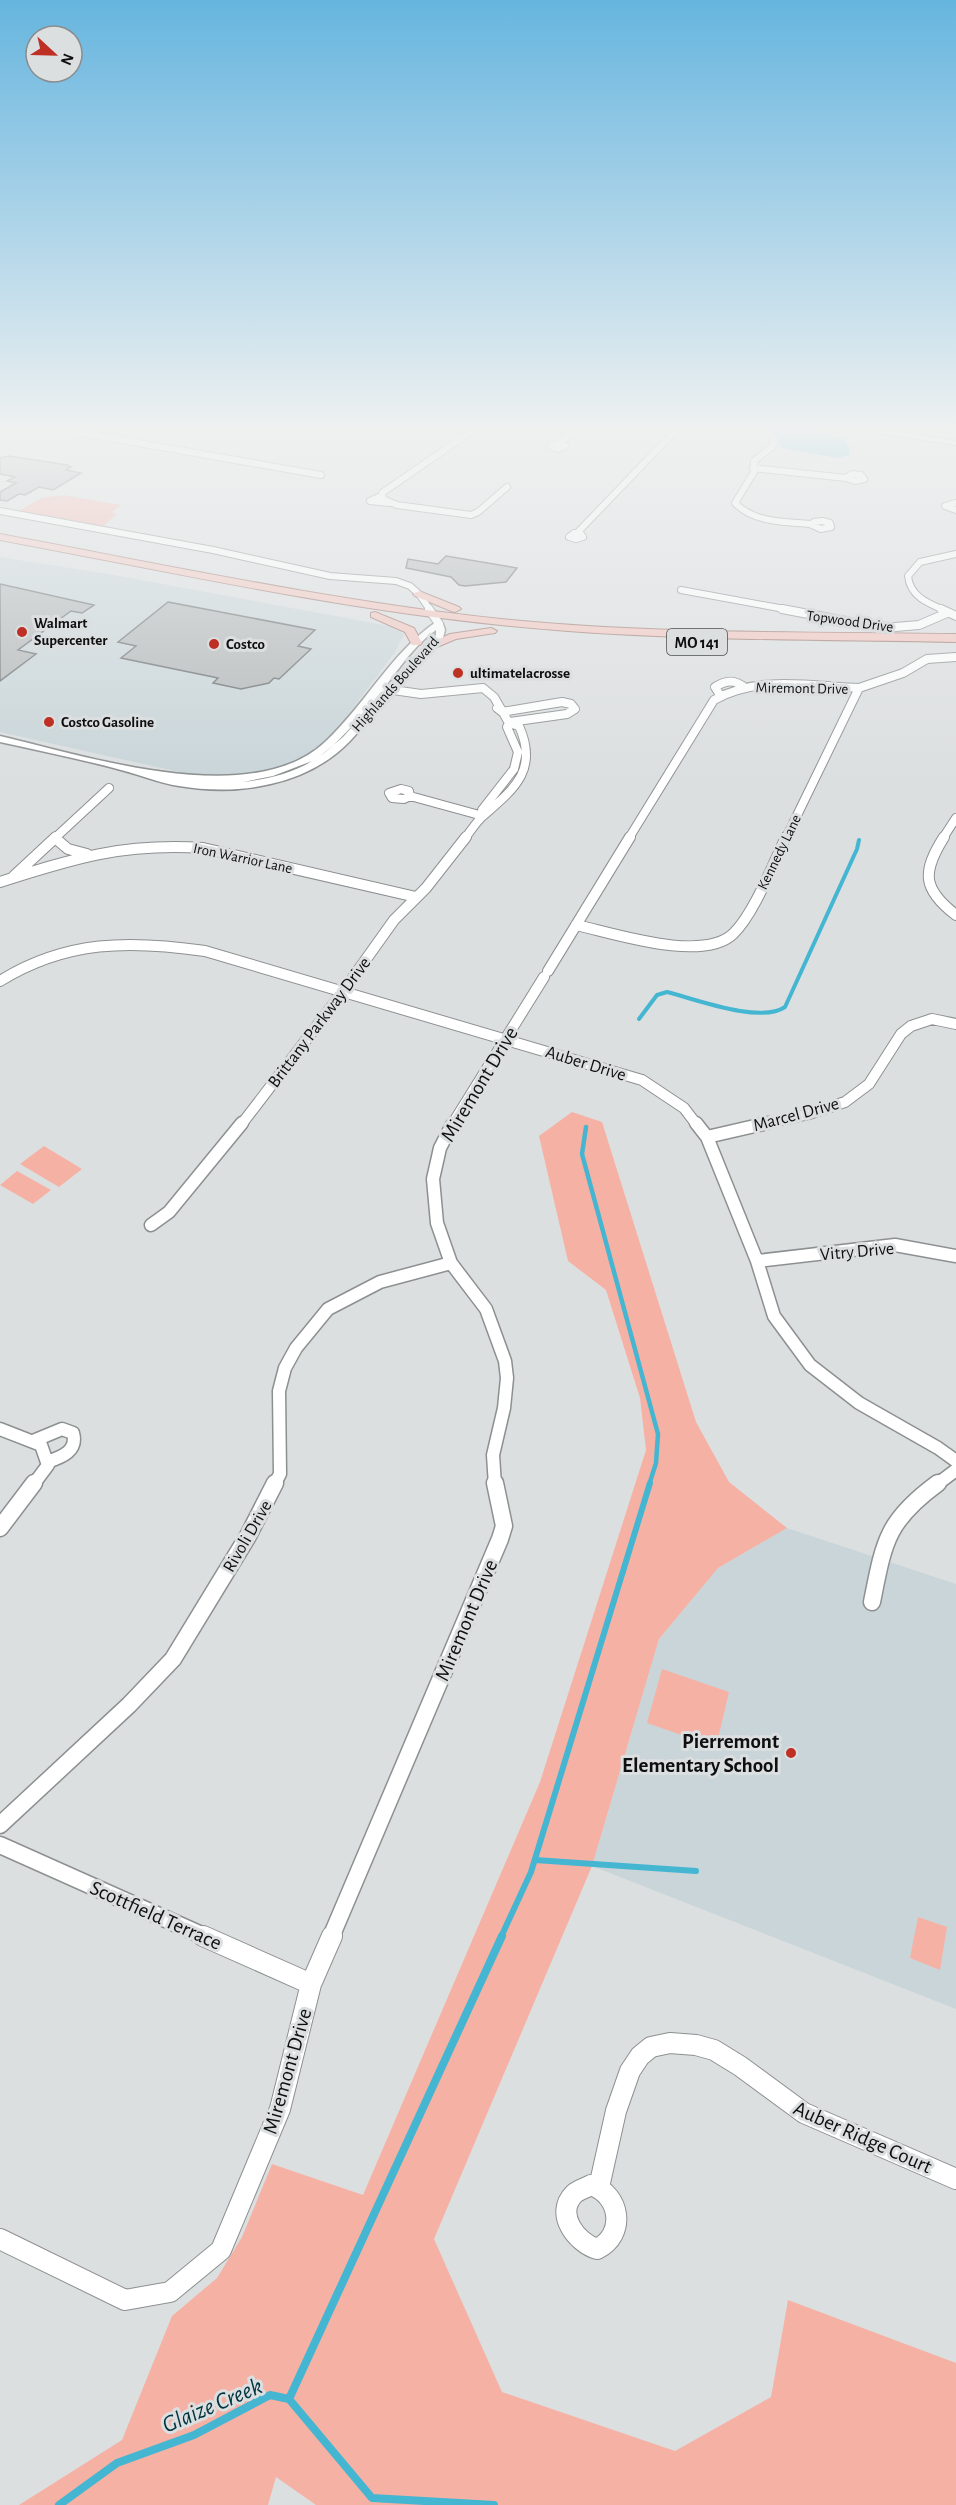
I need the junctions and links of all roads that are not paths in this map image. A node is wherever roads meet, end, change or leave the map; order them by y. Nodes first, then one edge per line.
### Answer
1 (5, 545) edge
2 (44, 545) edge
3 (56, 545) edge
4 (185, 545) edge
5 (0, 549) edge
6 (89, 553) junction
7 (956, 554) edge
8 (72, 558) junction
9 (681, 590) dead end
10 (417, 592) junction
11 (360, 602) junction
12 (946, 613) junction
13 (375, 615) junction
14 (956, 616) edge
15 (436, 619) junction
16 (504, 622) junction
17 (491, 631) junction
18 (956, 638) edge
19 (416, 643) junction
20 (430, 646) junction
21 (956, 646) edge
22 (956, 657) edge
23 (379, 688) junction
24 (859, 688) junction
25 (391, 690) junction
26 (502, 711) junction
27 (509, 723) junction
28 (0, 740) edge
29 (127, 768) junction
30 (109, 788) dead end
31 (410, 796) dead end
32 (483, 816) junction
33 (956, 818) edge
34 (55, 838) junction
35 (88, 855) junction
36 (11, 879) junction
37 (0, 882) edge
38 (416, 897) junction
39 (956, 915) edge
40 (576, 925) junction
41 (0, 981) edge
42 (342, 993) junction
43 (956, 1024) edge
44 (505, 1039) junction
45 (707, 1137) junction
46 (151, 1225) dead end
47 (956, 1256) edge
48 (757, 1261) junction
49 (451, 1263) junction
50 (0, 1429) edge
51 (37, 1443) junction
52 (956, 1461) edge
53 (47, 1462) junction
54 (956, 1470) edge
55 (0, 1528) edge
56 (872, 1602) dead end
57 (0, 1825) edge
58 (0, 1845) edge
59 (311, 1984) junction
60 (956, 2179) edge
61 (599, 2187) dead end
62 (0, 2239) edge

1 - 8 highway, MO 141
2 - 6 highway, MO 141
3 - 6 highway
4 - 10 street
5 - 8 highway
6 - 11 highway, MO 141
7 - 12 street
8 - 13 highway, MO 141
9 - 12 street, Topwood Drive
10 - 11 highway
10 - 15 street
10 - 16 highway
11 - 15 highway, MO 141
12 - 14 street
13 - 15 highway, MO 141
13 - 19 highway
15 - 16 highway, MO 141
15 - 17 highway, MO 141
15 - 19 street, Highlands Boulevard
15 - 20 street, Highlands Boulevard
16 - 18 highway, MO 141
17 - 20 highway
17 - 21 highway, MO 141
19 - 23 street, Highlands Boulevard
20 - 25 street, Highlands Boulevard
22 - 24 street
23 - 25 street
23 - 29 street, Highlands Boulevard
24 - 40 street, Miremont Drive
24 - 40 street, Kennedy Lane
25 - 26 street, Brittany Parkway Drive
25 - 29 street, Highlands Boulevard
26 - 27 street, Brittany Parkway Drive
26 - 27 street
27 - 32 street, Brittany Parkway Drive
28 - 29 street, Highlands Boulevard
30 - 34 street
31 - 32 street
32 - 38 street, Brittany Parkway Drive
33 - 39 street
34 - 35 street
34 - 36 street
35 - 36 street, Iron Warrior Lane
35 - 38 street, Iron Warrior Lane
36 - 37 street, Iron Warrior Lane
38 - 42 street, Brittany Parkway Drive
40 - 44 street, Miremont Drive
41 - 42 street, Auber Drive
42 - 44 street, Auber Drive
42 - 46 street, Brittany Parkway Drive
43 - 45 street, Marcel Drive
44 - 45 street, Auber Drive
44 - 49 street, Miremont Drive
45 - 48 street, Auber Drive
47 - 48 street, Vitry Drive
48 - 52 street, Auber Drive
49 - 57 street, Rivoli Drive
49 - 59 street, Miremont Drive
50 - 51 street
51 - 53 street
51 - 53 street
53 - 55 street
54 - 56 street
58 - 59 street, Scottfield Terrace
59 - 62 street, Miremont Drive
60 - 61 street, Auber Ridge Court

